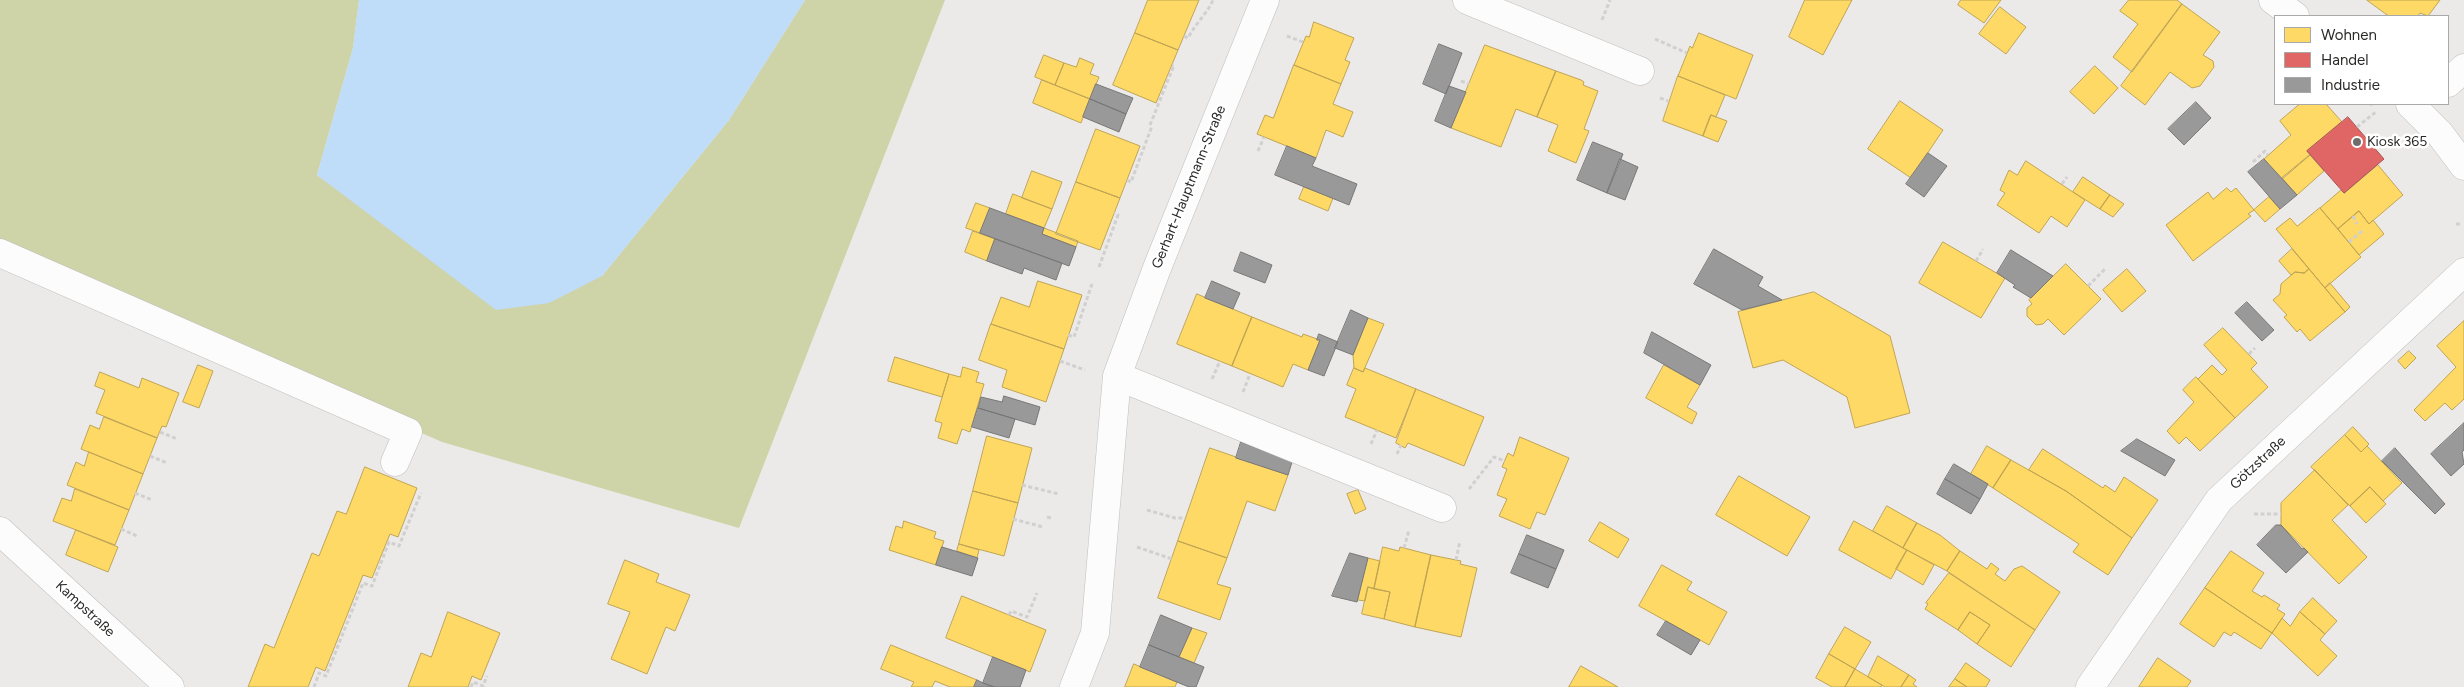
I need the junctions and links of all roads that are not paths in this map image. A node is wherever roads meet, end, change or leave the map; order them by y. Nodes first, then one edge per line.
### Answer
1 (1265, 0) edge
2 (1467, 0) edge
3 (2273, 0) edge
4 (2294, 15) edge
5 (2464, 68) edge
6 (1640, 71) dead end
7 (2449, 81) edge
8 (2417, 106) edge
9 (2464, 166) edge
10 (0, 253) edge
11 (2464, 272) edge
12 (1104, 374) junction
13 (394, 462) dead end
14 (1453, 502) road end
15 (0, 531) edge
16 (170, 687) edge
17 (1074, 687) edge
18 (2090, 687) edge

1 - 12 street, Gerhart-Hauptmann-Straße
2 - 6 street
3 - 4 street
5 - 7 street
8 - 9 street
10 - 13 street
11 - 18 street, Götzstraße
12 - 14 street
12 - 17 street, Gerhart-Hauptmann-Straße
15 - 16 street, Kampstraße

